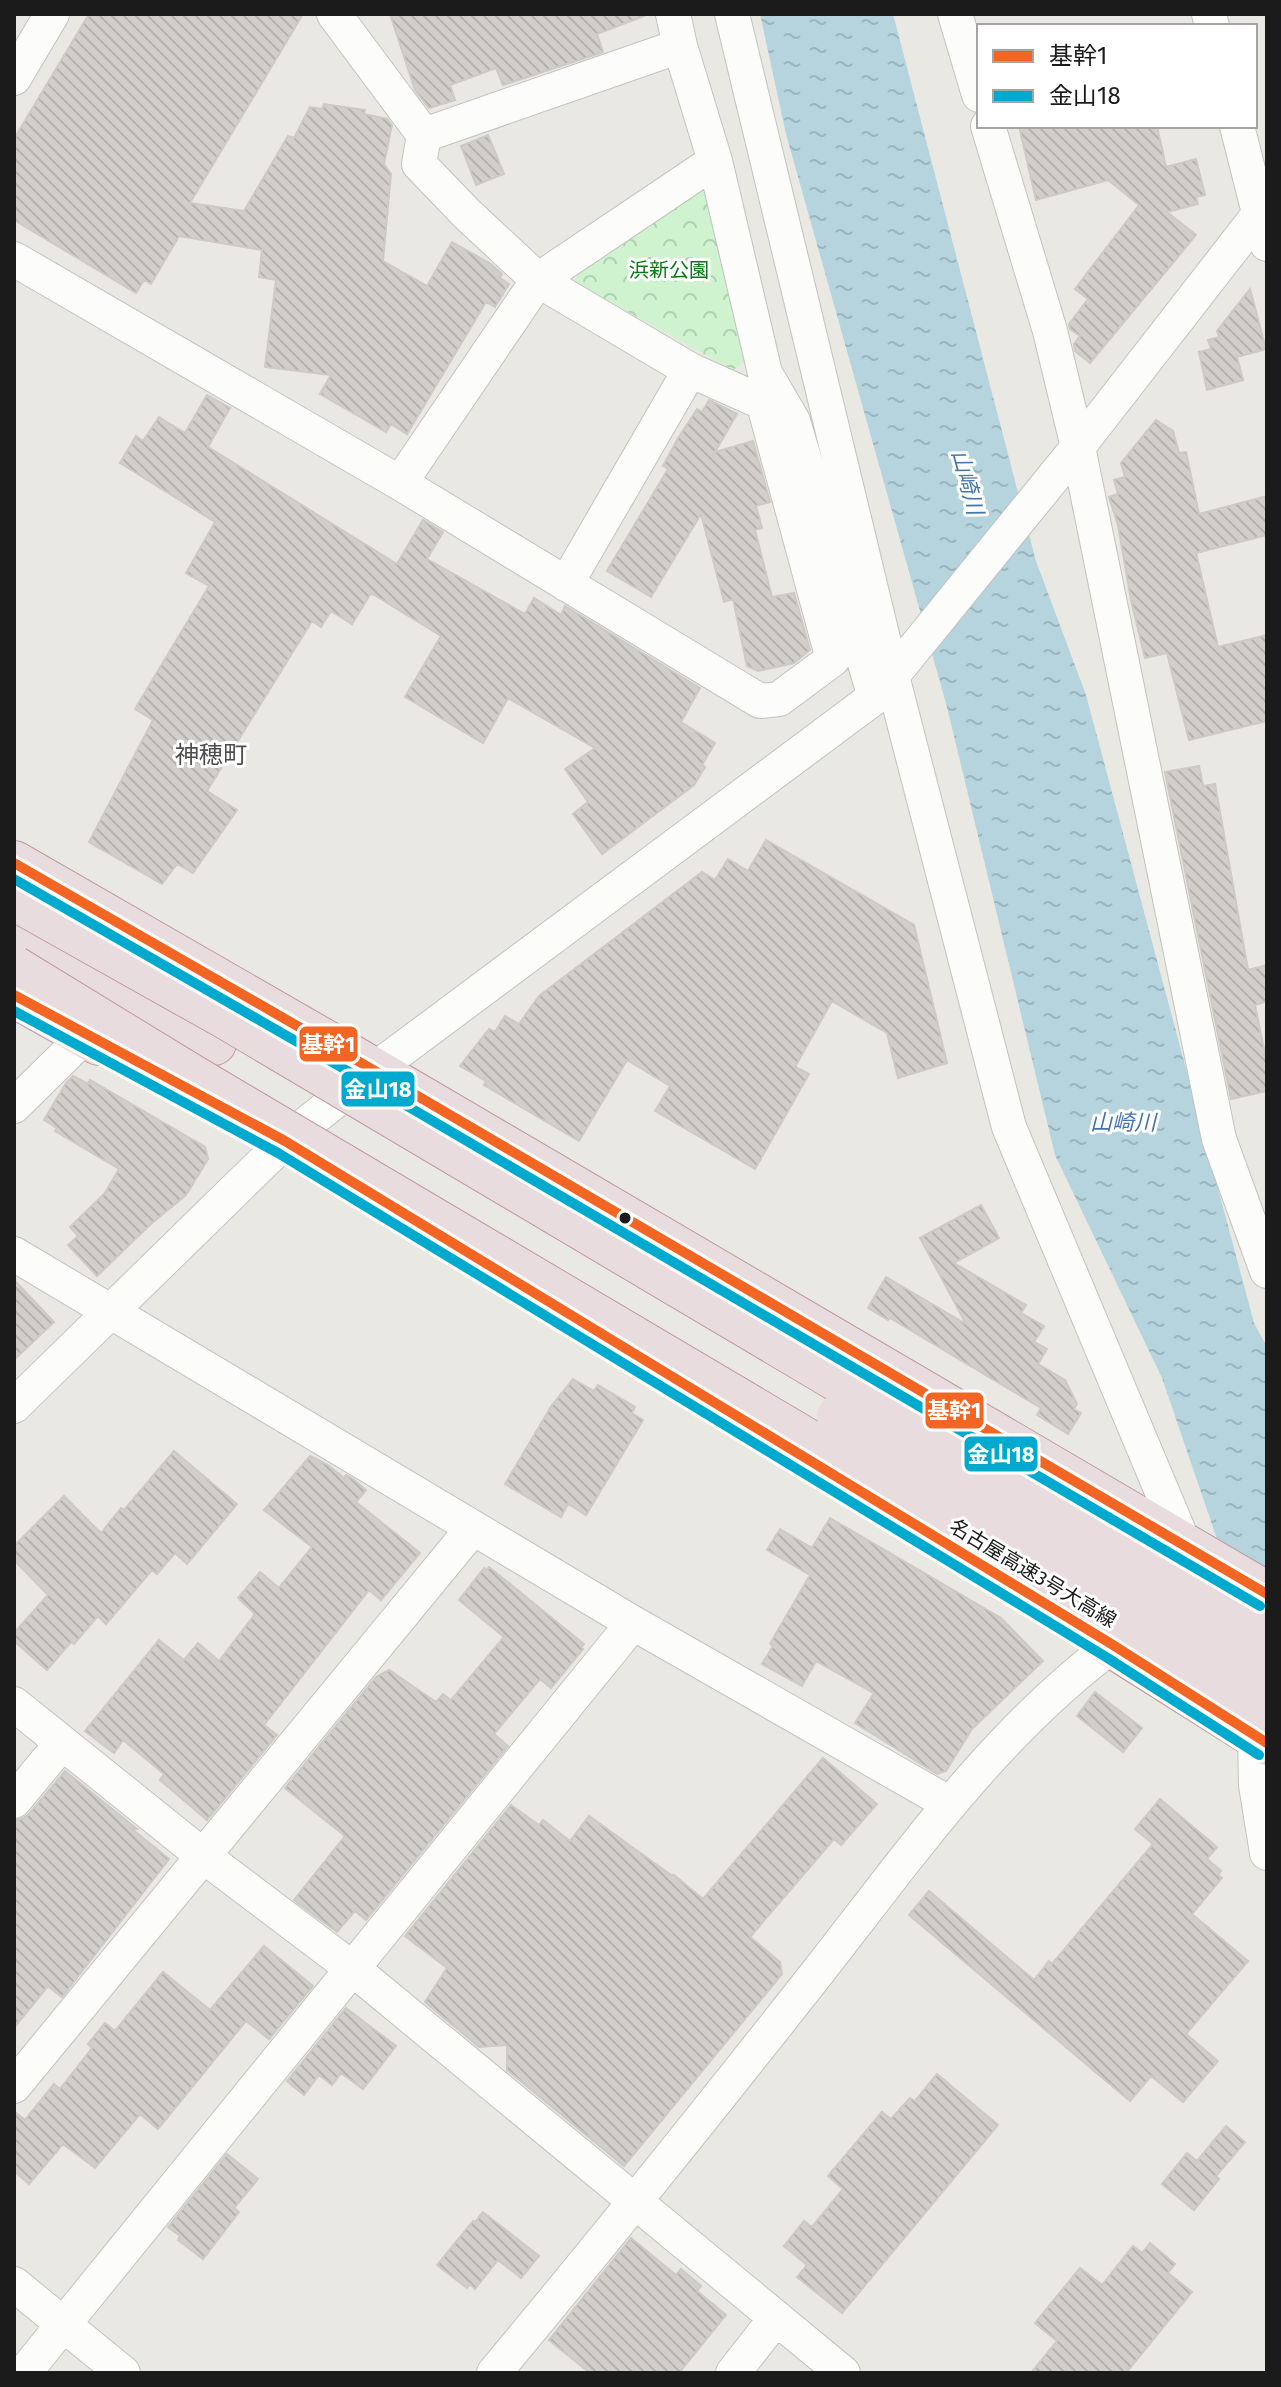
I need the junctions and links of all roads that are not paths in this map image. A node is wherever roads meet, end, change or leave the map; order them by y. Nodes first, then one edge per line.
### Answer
1 (52, 14) edge
2 (334, 14) edge
3 (732, 14) edge
4 (955, 14) edge
5 (676, 30) edge
6 (14, 78) edge
7 (977, 88) edge
8 (989, 128) edge
9 (1238, 128) edge
10 (424, 135) junction
11 (715, 161) junction
12 (1264, 221) edge
13 (14, 259) edge
14 (538, 280) junction
15 (690, 370) junction
16 (777, 410) junction
17 (1073, 453) junction
18 (400, 483) junction
19 (566, 584) junction
20 (890, 679) junction
21 (14, 863) edge
22 (14, 898) edge
23 (14, 931) edge
24 (14, 968) edge
25 (14, 995) edge
26 (85, 1036) junction
27 (374, 1070) junction
28 (14, 1106) edge
29 (285, 1141) junction
30 (14, 1254) edge
31 (1267, 1271) edge
32 (111, 1311) junction
33 (14, 1406) edge
34 (473, 1528) junction
35 (1198, 1552) junction
36 (1267, 1594) edge
37 (633, 1623) junction
38 (1267, 1634) edge
39 (1113, 1645) junction
40 (1267, 1677) edge
41 (14, 1704) edge
42 (1263, 1731) edge
43 (62, 1743) junction
44 (14, 1801) edge
45 (950, 1804) junction
46 (1267, 1853) edge
47 (202, 1855) junction
48 (353, 1969) junction
49 (14, 2086) edge
50 (636, 2203) junction
51 (14, 2284) edge
52 (776, 2318) junction
53 (64, 2325) junction
54 (24, 2373) edge
55 (123, 2373) edge
56 (494, 2373) edge
57 (733, 2373) edge
58 (843, 2373) edge

1 - 6 street
2 - 10 street
3 - 20 street
4 - 7 street
5 - 10 street
5 - 11 street
8 - 17 street
9 - 12 street
10 - 14 street
11 - 14 street
11 - 16 street
12 - 17 street
13 - 18 street
14 - 15 street
14 - 18 street
15 - 16 street
15 - 19 street
16 - 19 street
16 - 20 street
17 - 20 street
17 - 31 street
18 - 19 street
20 - 27 street
20 - 35 street
21 - 27 highway
22 - 38 highway, bridge
23 - 40 highway, bridge
24 - 42 highway, 名古屋高速3号大高線, bridge
25 - 26 highway
26 - 28 street
26 - 29 highway
27 - 29 street
27 - 35 highway
29 - 32 street
29 - 39 highway
30 - 32 street
32 - 33 street
32 - 34 street
34 - 37 street
34 - 47 street
35 - 36 highway
37 - 45 street
37 - 48 street
39 - 42 highway
39 - 45 street
41 - 43 street
42 - 46 street
43 - 44 street
43 - 47 street
45 - 50 street
47 - 48 street
47 - 49 street
48 - 50 street
48 - 53 street
50 - 52 street
50 - 56 street
51 - 53 street
52 - 57 street
52 - 58 street
53 - 54 street
53 - 55 street

